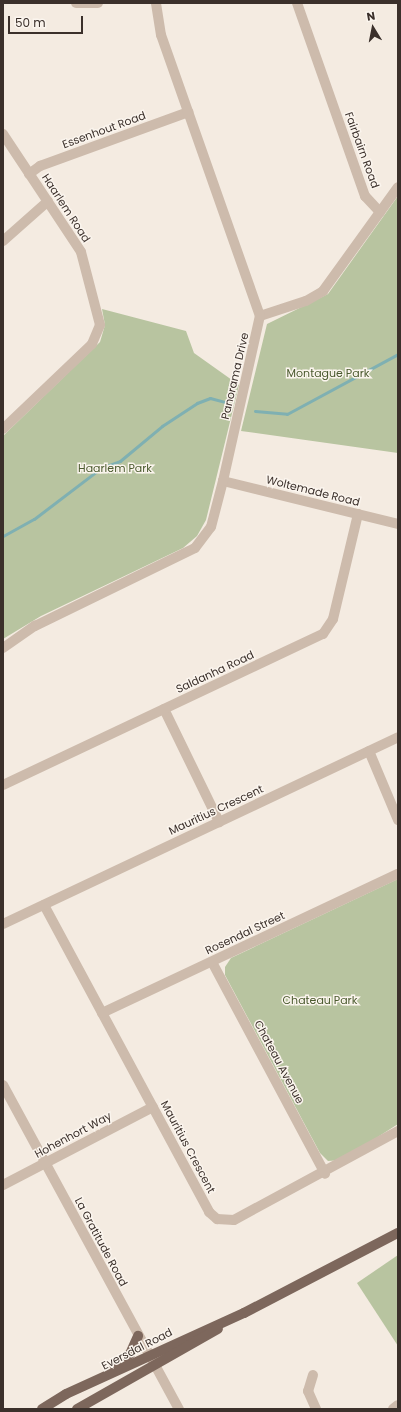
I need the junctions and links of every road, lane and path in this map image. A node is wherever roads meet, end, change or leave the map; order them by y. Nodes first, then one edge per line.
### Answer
1 (76, 3) edge
2 (98, 3) edge
3 (156, 3) edge
4 (297, 3) edge
5 (188, 112) junction
6 (3, 134) edge
7 (29, 174) junction
8 (398, 187) edge
9 (48, 201) junction
10 (380, 212) junction
11 (3, 241) edge
12 (260, 316) junction
13 (3, 429) edge
14 (223, 482) junction
15 (358, 514) junction
16 (398, 524) edge
17 (3, 648) edge
18 (164, 709) junction
19 (398, 737) edge
20 (369, 751) junction
21 (3, 784) edge
22 (398, 820) edge
23 (219, 822) junction
24 (398, 874) edge
25 (44, 905) junction
26 (3, 924) edge
27 (212, 962) junction
28 (102, 1014) junction
29 (3, 1085) edge
30 (153, 1107) junction
31 (398, 1131) edge
32 (45, 1163) junction
33 (325, 1174) junction
34 (3, 1185) edge
35 (398, 1233) edge
36 (244, 1313) junction
37 (138, 1336) junction
38 (150, 1356) junction
39 (156, 1367) junction
40 (313, 1376) dead end
41 (66, 1394) junction
42 (398, 1406) edge
43 (42, 1409) edge
44 (77, 1409) edge
45 (179, 1409) edge
46 (316, 1409) edge
47 (393, 1409) edge

1 - 2 street
3 - 5 street
4 - 10 street, Fairbairn Road
5 - 7 street, Essenhout Road
5 - 12 street
6 - 7 street, Haarlem Road
7 - 9 street, Haarlem Road
8 - 10 street
9 - 11 street
9 - 13 street, Haarlem Road
10 - 12 street
12 - 14 street, Panorama Drive
14 - 15 street, Woltemade Road
14 - 17 street, Panorama Drive
15 - 16 street, Woltemade Road
15 - 18 street, Saldanha Road
18 - 21 street, Saldanha Road
18 - 23 street
19 - 20 street, Mauritius Crescent
20 - 22 street
20 - 23 street, Mauritius Crescent
23 - 25 street, Mauritius Crescent
24 - 27 street, Rosendal Street
25 - 26 street, Mauritius Crescent
25 - 28 street, Mauritius Crescent
27 - 28 street, Rosendal Street
27 - 33 street, Chateau Avenue
28 - 30 street, Mauritius Crescent
29 - 32 street, La Gratitude Road
30 - 32 street, Hohenhort Way
30 - 33 street, Mauritius Crescent
31 - 33 street, Mauritius Crescent
32 - 34 street, Hohenhort Way
32 - 37 street, La Gratitude Road
35 - 36 main road, Eversdal Road
36 - 38 main road, Eversdal Road
36 - 39 main road, Eversdal Road
37 - 38 street, La Gratitude Road
37 - 41 main road
38 - 39 street, La Gratitude Road
38 - 41 main road, Eversdal Road
39 - 44 main road, Eversdal Road
39 - 45 street, La Gratitude Road
40 - 46 street
41 - 43 main road, Eversdal Road
42 - 47 street

